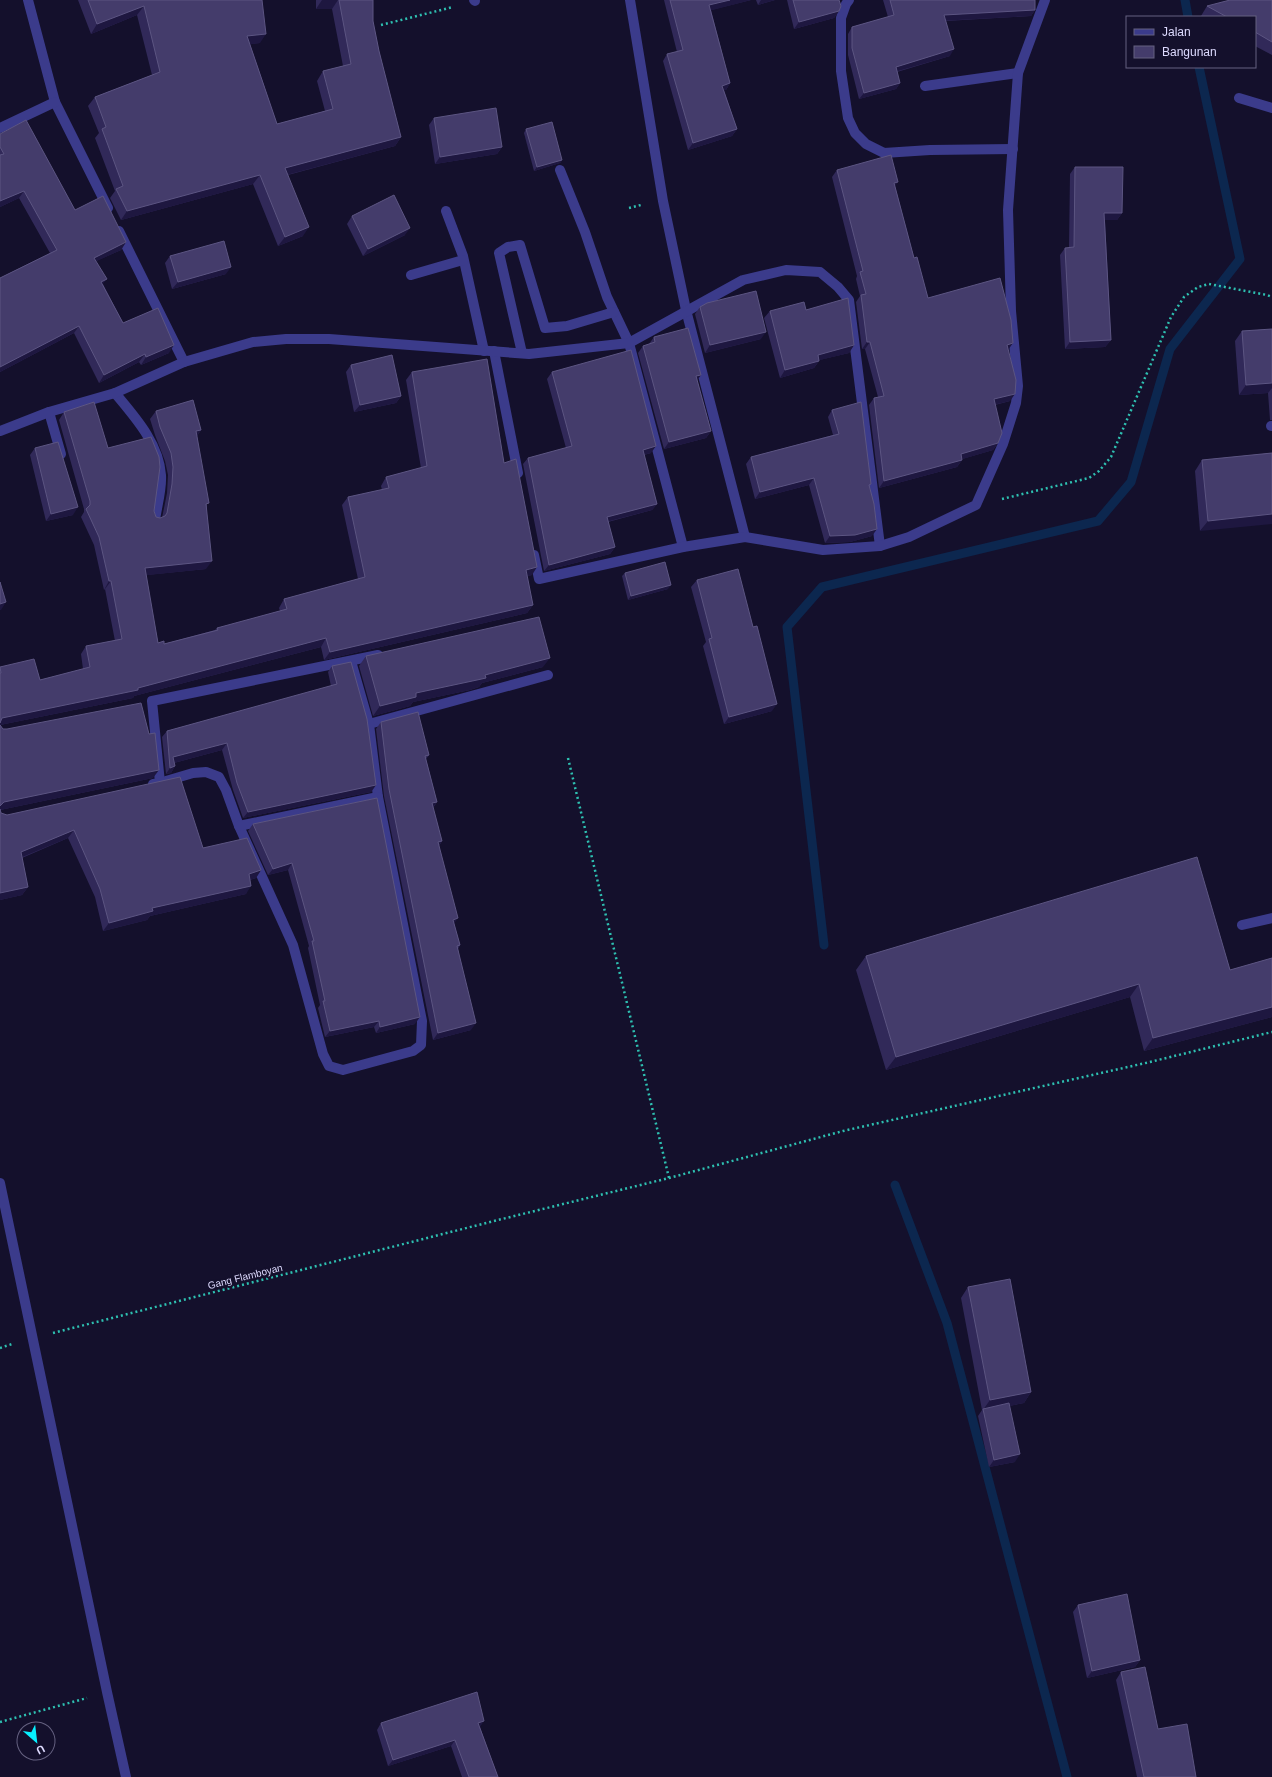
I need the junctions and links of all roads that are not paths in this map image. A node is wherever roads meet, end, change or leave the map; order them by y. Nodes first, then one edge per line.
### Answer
1 (28, 0) edge
2 (630, 0) edge
3 (849, 0) edge
4 (1045, 0) edge
5 (1018, 73) junction
6 (925, 86) dead end
7 (1239, 98) dead end
8 (55, 102) junction
9 (1272, 108) edge
10 (0, 128) edge
11 (1013, 149) junction
12 (560, 170) edge
13 (446, 211) dead end
14 (463, 260) junction
15 (411, 275) dead end
16 (686, 310) junction
17 (614, 312) junction
18 (629, 343) junction
19 (489, 351) junction
20 (522, 353) junction
21 (184, 362) junction
22 (115, 393) junction
23 (49, 412) junction
24 (0, 431) edge
25 (65, 465) edge
26 (519, 480) edge
27 (155, 520) edge
28 (745, 537) junction
29 (531, 541) edge
30 (880, 546) junction
31 (683, 547) junction
32 (390, 652) edge
33 (351, 661) junction
34 (548, 675) edge
35 (369, 724) junction
36 (160, 783) junction
37 (145, 786) edge
38 (378, 797) junction
39 (239, 826) junction
40 (1272, 918) edge
41 (1242, 925) dead end
42 (0, 1183) edge
43 (126, 1777) edge

1 - 8 street
2 - 16 street
3 - 11 street
4 - 5 street
5 - 6 street
5 - 11 street
7 - 9 street
8 - 10 street
8 - 21 street
11 - 30 street
12 - 17 street
13 - 14 street
14 - 15 street
14 - 19 street
16 - 18 street
16 - 28 street
16 - 30 street
17 - 18 street
17 - 20 street
18 - 20 street
18 - 31 street
19 - 20 street
19 - 21 street
19 - 26 street
21 - 22 street
22 - 23 street
22 - 27 street
23 - 24 street
23 - 25 street
28 - 30 street
28 - 31 street
29 - 31 street
32 - 33 street
33 - 35 street
33 - 36 street
34 - 35 street
35 - 38 street
36 - 37 street
36 - 39 street
38 - 39 street
38 - 39 street
40 - 41 street
42 - 43 street

